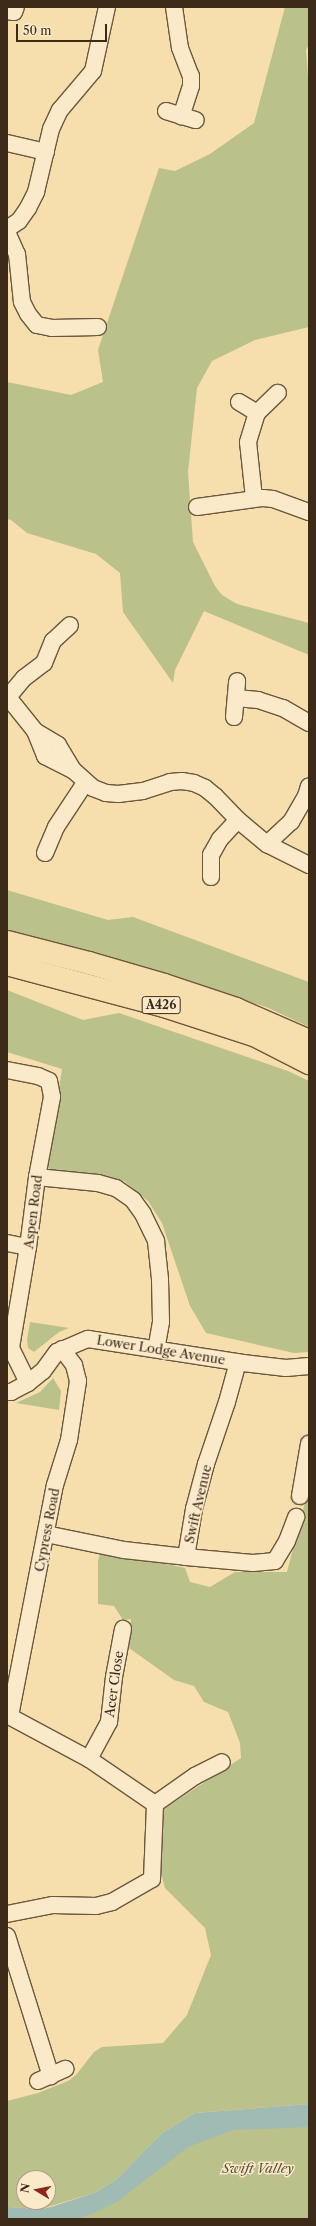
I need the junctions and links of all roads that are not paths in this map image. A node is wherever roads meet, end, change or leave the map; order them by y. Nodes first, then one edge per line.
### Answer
1 (16, 7) edge
2 (107, 7) edge
3 (173, 7) edge
4 (7, 11) edge
5 (166, 111) dead end
6 (7, 143) edge
7 (46, 152) junction
8 (7, 229) edge
9 (7, 232) edge
10 (98, 327) dead end
11 (278, 393) dead end
12 (239, 402) dead end
13 (256, 413) junction
14 (254, 498) junction
15 (197, 507) dead end
16 (309, 512) edge
17 (70, 625) dead end
18 (237, 681) dead end
19 (8, 696) edge
20 (236, 698) junction
21 (234, 716) dead end
22 (309, 723) edge
23 (85, 783) junction
24 (309, 786) edge
25 (238, 820) junction
26 (267, 844) junction
27 (45, 852) dead end
28 (309, 865) edge
29 (211, 877) dead end
30 (7, 942) edge
31 (7, 964) edge
32 (309, 1041) edge
33 (309, 1062) edge
34 (7, 1070) edge
35 (37, 1177) junction
36 (7, 1243) edge
37 (28, 1247) junction
38 (62, 1348) junction
39 (156, 1349) junction
40 (238, 1362) junction
41 (309, 1366) edge
42 (28, 1383) junction
43 (7, 1392) edge
44 (309, 1444) edge
45 (300, 1496) dead end
46 (296, 1517) dead end
47 (46, 1534) junction
48 (186, 1557) junction
49 (123, 1629) dead end
50 (8, 1715) edge
51 (89, 1759) junction
52 (222, 1762) dead end
53 (155, 1804) junction
54 (7, 1914) edge
55 (7, 1936) edge
56 (13, 1980) edge
57 (65, 2069) dead end

1 - 4 street
2 - 7 street
3 - 5 street
6 - 7 street
7 - 8 street
9 - 10 street
11 - 13 street
12 - 13 street
13 - 14 street
14 - 15 street
14 - 16 street
17 - 19 street
18 - 20 street
19 - 23 street
20 - 21 street
20 - 22 street
23 - 25 street
23 - 27 street
24 - 26 street
25 - 26 street
25 - 29 street
26 - 28 street
30 - 32 highway, A426
31 - 33 highway, A426
34 - 35 street, Aspen Road
35 - 37 street, Aspen Road
35 - 39 street
36 - 37 street
37 - 42 street, Aspen Road
38 - 39 street, Lower Lodge Avenue
38 - 42 street, Lower Lodge Avenue
38 - 47 street, Cypress Road
39 - 40 street, Lower Lodge Avenue
40 - 41 street, Lower Lodge Avenue
40 - 48 street, Swift Avenue
42 - 43 street, Lower Lodge Avenue
44 - 45 street
46 - 48 street
47 - 48 street, Swift Avenue
47 - 50 street, Cypress Road
49 - 51 street, Acer Close
50 - 51 street
51 - 53 street
52 - 53 street
53 - 54 street
55 - 56 street
56 - 57 street

